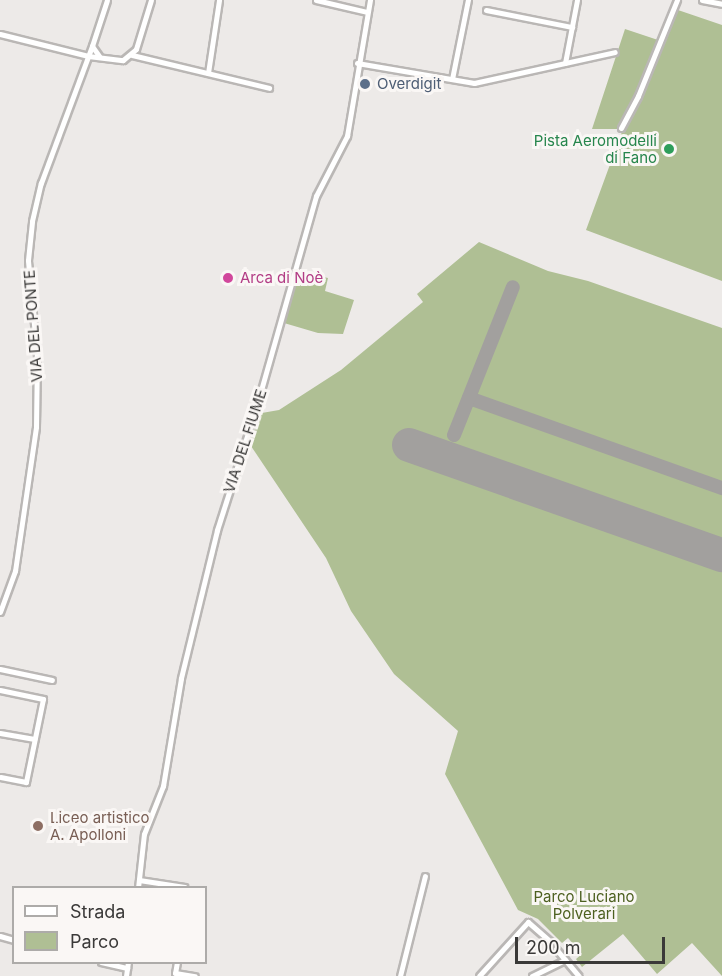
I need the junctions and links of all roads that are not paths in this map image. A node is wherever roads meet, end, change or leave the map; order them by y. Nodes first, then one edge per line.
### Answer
1 (107, 0) edge
2 (151, 0) edge
3 (219, 0) edge
4 (316, 0) edge
5 (370, 0) edge
6 (468, 0) edge
7 (577, 0) edge
8 (677, 0) edge
9 (702, 0) edge
10 (722, 4) edge
11 (486, 10) dead end
12 (367, 12) junction
13 (572, 27) junction
14 (0, 34) edge
15 (92, 46) junction
16 (77, 51) junction
17 (615, 52) dead end
18 (132, 55) junction
19 (88, 56) junction
20 (100, 57) junction
21 (357, 63) junction
22 (565, 63) junction
23 (208, 73) junction
24 (452, 79) junction
25 (269, 88) dead end
26 (621, 128) dead end
27 (0, 612) edge
28 (0, 669) edge
29 (52, 680) dead end
30 (0, 690) edge
31 (0, 733) edge
32 (34, 739) junction
33 (0, 777) edge
34 (425, 876) dead end
35 (139, 880) junction
36 (138, 886) edge
37 (178, 886) edge
38 (550, 941) dead end
39 (556, 949) dead end
40 (565, 960) junction
41 (177, 964) edge
42 (128, 965) edge
43 (126, 976) edge
44 (195, 976) edge
45 (400, 976) edge
46 (479, 976) edge
47 (532, 976) edge
48 (579, 976) edge

1 - 15 street, VIA DEL PONTE
2 - 18 street
3 - 23 street
4 - 12 street
5 - 12 street, VIA DEL FIUME
6 - 24 street
7 - 13 street
8 - 26 street
9 - 10 street
11 - 13 street
12 - 21 street, VIA DEL FIUME
13 - 22 street
14 - 16 street
15 - 16 street
15 - 19 street, VIA DEL PONTE
15 - 20 street
16 - 19 street
17 - 22 street
18 - 20 street
18 - 23 street
19 - 20 street
19 - 27 street, VIA DEL PONTE
21 - 24 street
21 - 35 street, VIA DEL FIUME
22 - 24 street
23 - 25 street
28 - 29 street
30 - 32 street
31 - 32 street
32 - 33 street
34 - 45 street
35 - 36 street, VIA DEL FIUME
35 - 37 street
38 - 46 street
39 - 40 street
40 - 47 street
40 - 48 street
41 - 44 street
42 - 43 street

